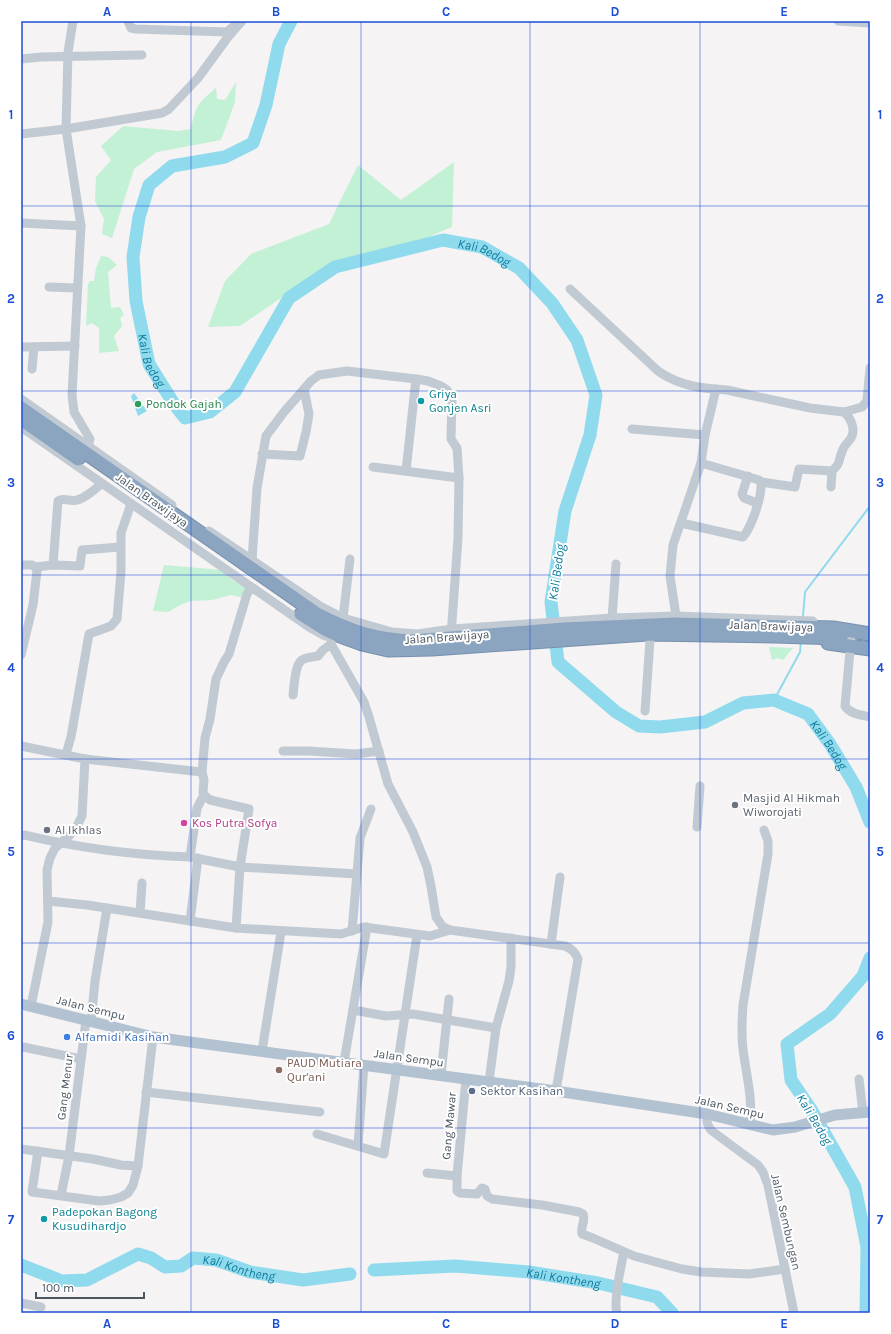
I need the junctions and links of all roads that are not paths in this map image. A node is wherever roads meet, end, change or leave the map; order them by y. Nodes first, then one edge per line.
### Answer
1 (73, 21) edge
2 (128, 21) edge
3 (237, 21) edge
4 (242, 21) edge
5 (838, 21) edge
6 (870, 23) edge
7 (142, 55) dead end
8 (68, 56) junction
9 (21, 60) edge
10 (66, 129) junction
11 (21, 134) edge
12 (21, 223) edge
13 (81, 226) junction
14 (49, 287) dead end
15 (77, 288) junction
16 (570, 289) dead end
17 (75, 346) junction
18 (21, 347) edge
19 (34, 347) junction
20 (870, 368) edge
21 (32, 369) dead end
22 (416, 379) junction
23 (304, 389) junction
24 (716, 389) junction
25 (21, 399) edge
26 (869, 401) edge
27 (21, 408) edge
28 (844, 412) junction
29 (21, 419) edge
30 (21, 427) edge
31 (632, 429) dead end
32 (705, 435) junction
33 (88, 446) junction
34 (262, 454) junction
35 (701, 463) junction
36 (373, 467) dead end
37 (406, 471) junction
38 (832, 471) junction
39 (748, 476) junction
40 (459, 478) junction
41 (761, 482) junction
42 (101, 483) junction
43 (831, 487) dead end
44 (757, 503) junction
45 (131, 504) junction
46 (681, 523) junction
47 (120, 547) junction
48 (350, 559) dead end
49 (252, 560) junction
50 (616, 564) dead end
51 (21, 565) edge
52 (53, 565) junction
53 (36, 567) junction
54 (251, 588) junction
55 (676, 616) junction
56 (343, 618) junction
57 (612, 618) junction
58 (870, 628) edge
59 (24, 629) edge
60 (772, 631) junction
61 (451, 633) junction
62 (566, 634) junction
63 (870, 634) edge
64 (505, 638) junction
65 (650, 640) junction
66 (331, 642) junction
67 (851, 643) junction
68 (870, 643) edge
69 (870, 649) edge
70 (21, 655) edge
71 (293, 695) dead end
72 (645, 711) dead end
73 (870, 717) edge
74 (21, 746) edge
75 (283, 751) dead end
76 (379, 751) junction
77 (66, 754) junction
78 (85, 759) junction
79 (202, 772) junction
80 (700, 786) dead end
81 (204, 795) junction
82 (371, 809) dead end
83 (697, 827) dead end
84 (764, 830) dead end
85 (21, 836) edge
86 (59, 843) junction
87 (194, 857) junction
88 (240, 866) junction
89 (357, 874) junction
90 (560, 877) dead end
91 (142, 883) dead end
92 (48, 901) junction
93 (107, 908) junction
94 (140, 913) junction
95 (190, 921) junction
96 (367, 927) junction
97 (236, 928) junction
98 (450, 930) junction
99 (352, 931) junction
100 (281, 932) junction
101 (417, 935) junction
102 (511, 938) junction
103 (551, 944) junction
104 (449, 999) dead end
105 (26, 1005) edge
106 (353, 1010) junction
107 (405, 1014) junction
108 (447, 1019) junction
109 (89, 1021) junction
110 (496, 1028) junction
111 (153, 1037) junction
112 (23, 1047) dead end
113 (262, 1051) junction
114 (81, 1059) junction
115 (344, 1062) junction
116 (364, 1065) junction
117 (396, 1069) junction
118 (441, 1075) junction
119 (466, 1079) junction
120 (859, 1079) dead end
121 (488, 1082) junction
122 (556, 1091) junction
123 (146, 1092) junction
124 (320, 1112) dead end
125 (867, 1112) edge
126 (707, 1114) junction
127 (750, 1124) junction
128 (317, 1134) dead end
129 (358, 1146) junction
130 (21, 1149) edge
131 (38, 1151) junction
132 (69, 1156) junction
133 (138, 1166) junction
134 (428, 1173) dead end
135 (457, 1176) junction
136 (61, 1195) junction
137 (624, 1252) junction
138 (785, 1269) junction
139 (21, 1302) edge
140 (41, 1307) dead end
141 (617, 1313) edge
142 (794, 1313) edge

1 - 8 street
2 - 3 street
4 - 10 street
5 - 6 street
7 - 8 street
8 - 9 street
8 - 10 street
10 - 11 street
10 - 13 street
12 - 13 street
13 - 15 street
14 - 15 street
15 - 17 street
16 - 24 street
17 - 19 street
17 - 33 street
18 - 19 street
19 - 21 street
20 - 26 street
22 - 23 street
22 - 37 street
22 - 40 street
23 - 34 street
23 - 34 street
24 - 28 street
24 - 32 street
25 - 33 street
26 - 28 street
27 - 61 highway, Jalan Brawijaya
28 - 38 street
29 - 64 highway, Jalan Brawijaya
30 - 42 street
31 - 32 street
32 - 35 street
33 - 49 street
34 - 49 street
35 - 39 street
35 - 46 street
36 - 37 street
37 - 40 street
38 - 41 street
38 - 43 street
39 - 41 street
39 - 44 street
40 - 61 street
41 - 44 street
42 - 45 street
42 - 52 street
44 - 46 street
45 - 47 street
45 - 54 street
46 - 55 street
47 - 52 street
47 - 77 street
48 - 56 street
49 - 56 street
50 - 57 street
51 - 53 street
52 - 53 street
53 - 59 street
54 - 66 street
54 - 79 street
55 - 57 street
55 - 60 street
56 - 61 street
57 - 62 street
58 - 60 street
59 - 70 street
60 - 62 highway, Jalan Brawijaya
60 - 63 highway, Jalan Brawijaya
60 - 65 highway
60 - 67 highway, Jalan Brawijaya
61 - 64 highway, Jalan Brawijaya
62 - 64 highway, Jalan Brawijaya
62 - 65 highway
64 - 66 street
65 - 72 street
66 - 71 street
66 - 76 street
67 - 68 highway
67 - 69 highway
67 - 73 street
74 - 77 street
75 - 76 street
76 - 98 street
77 - 78 street
78 - 79 street
78 - 86 street
79 - 81 street
80 - 83 street
81 - 87 street
81 - 88 street
82 - 89 street
84 - 127 street
85 - 86 street
86 - 87 street
86 - 92 street
87 - 88 street
87 - 95 street
88 - 89 street
88 - 97 street
89 - 99 street
90 - 103 street
91 - 94 street
92 - 93 street
92 - 105 street
93 - 94 street
93 - 109 street, Gang Menur
94 - 95 street
95 - 97 street
96 - 99 street
96 - 101 street
96 - 106 street
97 - 100 street
98 - 101 street
98 - 102 street
99 - 100 street
100 - 113 street
101 - 107 street
102 - 103 street
102 - 110 street
103 - 122 street
104 - 108 street
105 - 109 main road, Jalan Sempu
106 - 107 street
106 - 115 street
107 - 108 street
107 - 117 street
108 - 110 street
108 - 118 street
109 - 111 main road, Jalan Sempu
109 - 114 street, Gang Menur
110 - 121 street
111 - 113 main road, Jalan Sempu
111 - 123 street
112 - 114 street
113 - 115 main road, Jalan Sempu
114 - 132 street, Gang Menur
115 - 116 main road, Jalan Sempu
116 - 117 main road, Jalan Sempu
116 - 129 street
117 - 118 main road, Jalan Sempu
117 - 129 street
118 - 119 main road, Jalan Sempu
119 - 121 main road, Jalan Sempu
119 - 135 street, Gang Mawar
120 - 125 street
121 - 122 main road, Jalan Sempu
122 - 126 main road, Jalan Sempu
123 - 124 street
123 - 133 street
125 - 127 main road, Jalan Sempu
126 - 127 main road, Jalan Sempu
126 - 138 street, Jalan Sembungan
128 - 129 street
130 - 131 street
131 - 132 street
131 - 136 street
132 - 133 street
132 - 136 street, Gang Menur
133 - 136 street
134 - 135 street
135 - 137 street, Gang Mawar
137 - 138 street
137 - 141 street
138 - 142 street, Jalan Sembungan
139 - 140 street

